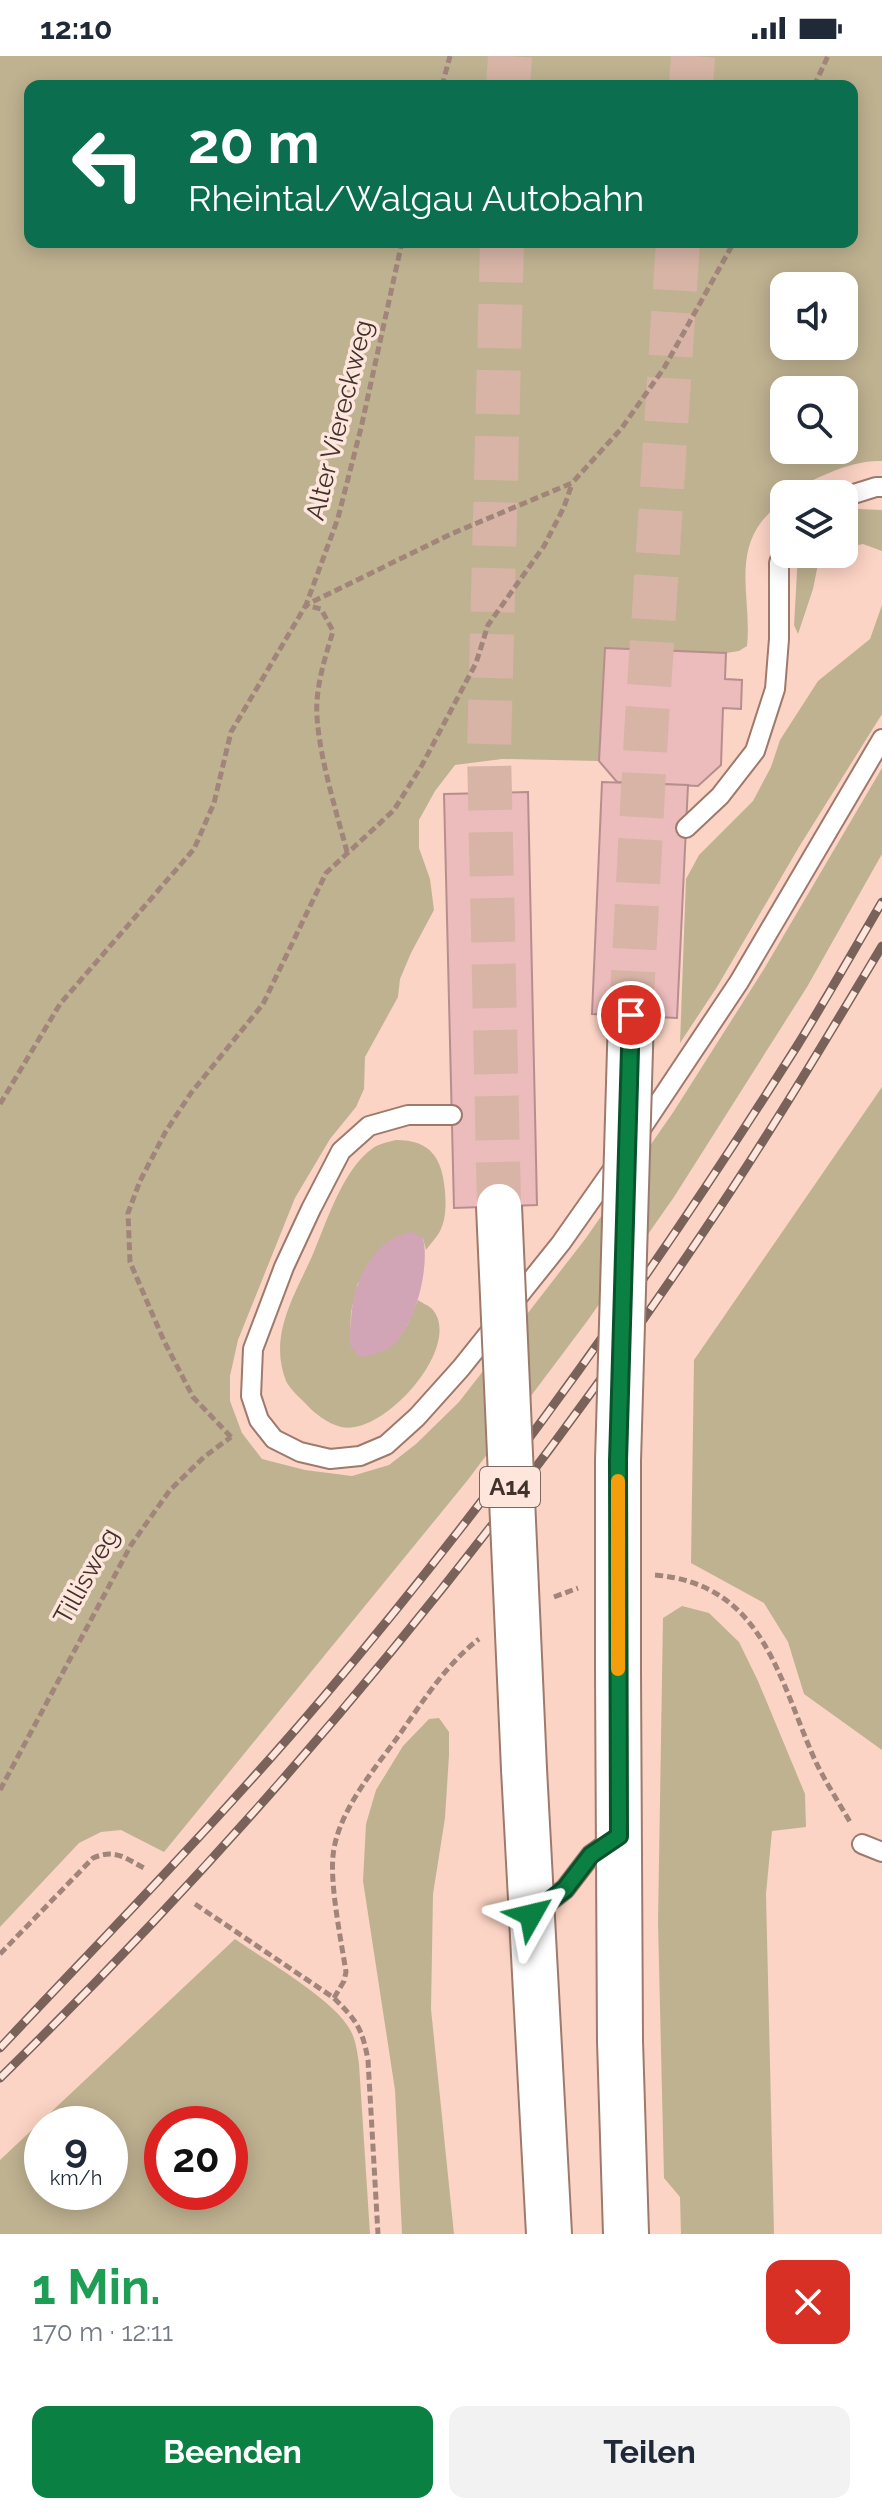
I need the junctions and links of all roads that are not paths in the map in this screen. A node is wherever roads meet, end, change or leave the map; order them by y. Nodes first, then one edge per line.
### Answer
1 (882, 487) edge
2 (858, 493) edge
3 (779, 568) edge
4 (882, 739) edge
5 (686, 828) dead end
6 (631, 1015) tunnel mouth
7 (452, 1115) dead end
8 (499, 1206) tunnel mouth
9 (619, 1836) junction
10 (862, 1844) dead end
11 (882, 1852) edge
12 (531, 1915) junction
13 (549, 2234) edge
14 (626, 2234) edge

1 - 2 lane
3 - 5 lane
4 - 7 lane
6 - 9 highway, bridge
8 - 12 highway, A14, bridge
9 - 12 lane
9 - 14 highway
10 - 11 lane
12 - 13 highway, A14

